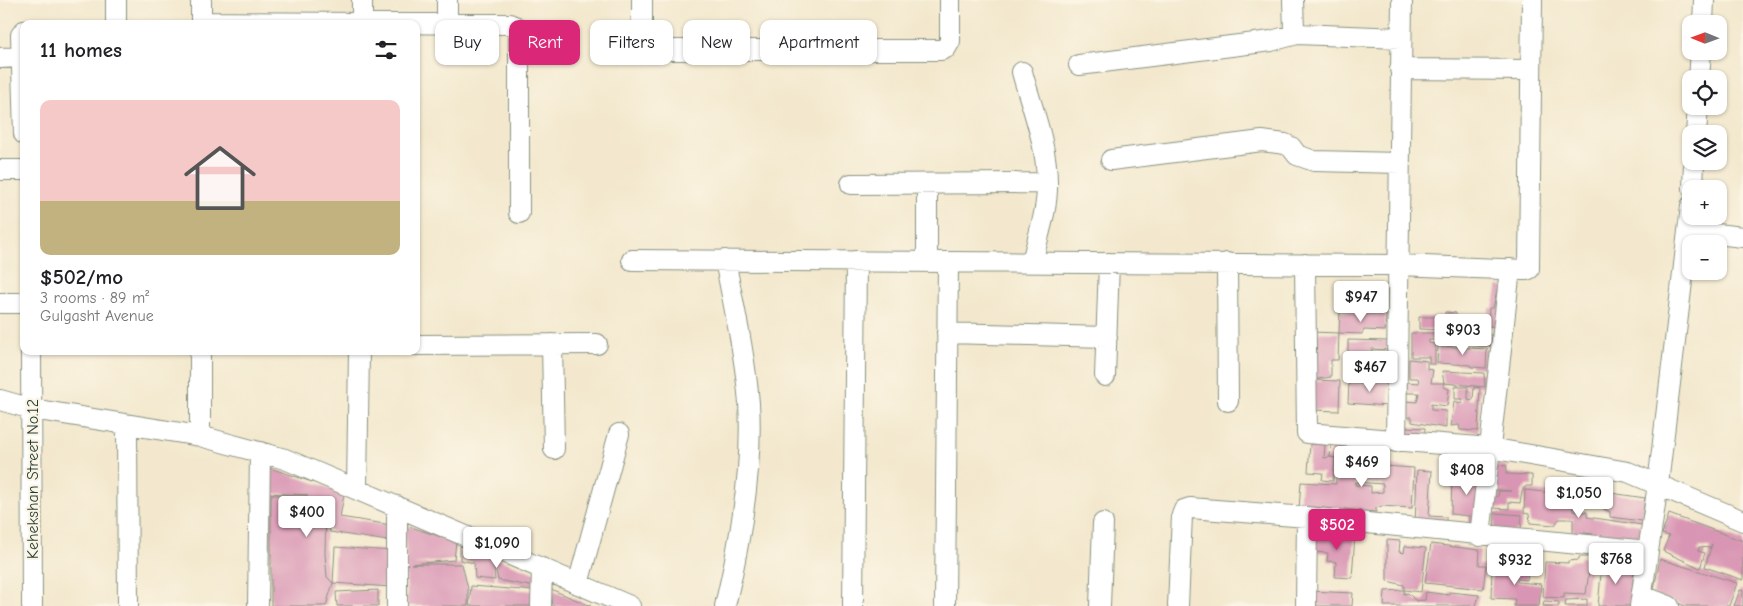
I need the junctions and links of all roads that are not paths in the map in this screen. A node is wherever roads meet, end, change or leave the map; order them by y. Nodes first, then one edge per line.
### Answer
1 (116, 0) edge
2 (201, 0) edge
3 (362, 0) edge
4 (447, 0) edge
5 (642, 0) edge
6 (950, 0) edge
7 (1293, 0) edge
8 (1402, 0) edge
9 (1532, 0) edge
10 (1704, 0) edge
11 (1703, 15) edge
12 (116, 20) edge
13 (201, 20) edge
14 (362, 20) edge
15 (447, 20) edge
16 (420, 24) edge
17 (435, 24) edge
18 (499, 24) edge
19 (1297, 34) junction
20 (1400, 38) junction
21 (20, 57) edge
22 (0, 58) edge
23 (1079, 65) dead end
24 (1400, 68) junction
25 (1531, 70) junction
26 (1022, 72) dead end
27 (1110, 160) dead end
28 (1400, 162) junction
29 (0, 170) edge
30 (20, 170) edge
31 (1048, 183) junction
32 (851, 184) dead end
33 (927, 184) junction
34 (519, 213) dead end
35 (1689, 225) edge
36 (1689, 231) junction
37 (1743, 237) edge
38 (632, 260) dead end
39 (725, 260) junction
40 (856, 261) junction
41 (927, 261) junction
42 (948, 262) junction
43 (1032, 262) junction
44 (1110, 263) junction
45 (1227, 263) junction
46 (1305, 264) junction
47 (1398, 264) junction
48 (1510, 269) junction
49 (0, 303) edge
50 (20, 303) edge
51 (948, 333) junction
52 (1107, 337) junction
53 (552, 344) junction
54 (596, 344) dead end
55 (420, 345) edge
56 (31, 355) edge
57 (200, 355) edge
58 (359, 355) edge
59 (1105, 376) dead end
60 (0, 400) edge
61 (1228, 401) dead end
62 (32, 409) junction
63 (127, 426) junction
64 (619, 434) dead end
65 (200, 436) junction
66 (1396, 442) junction
67 (1490, 448) junction
68 (554, 449) dead end
69 (260, 452) junction
70 (1658, 484) junction
71 (357, 488) junction
72 (397, 506) junction
73 (1307, 517) junction
74 (1743, 522) edge
75 (1102, 523) dead end
76 (1480, 536) junction
77 (1648, 551) junction
78 (542, 568) junction
79 (578, 584) junction
80 (1641, 601) edge
81 (32, 606) edge
82 (128, 606) edge
83 (258, 606) edge
84 (397, 606) edge
85 (541, 606) edge
86 (630, 606) edge
87 (725, 606) edge
88 (853, 606) edge
89 (945, 606) edge
90 (1100, 606) edge
91 (1178, 606) edge
92 (1306, 606) edge
93 (1669, 606) edge

1 - 12 street
2 - 13 street
3 - 14 street
4 - 15 street
5 - 6 street
7 - 19 street
8 - 20 street
9 - 25 street
10 - 11 street
16 - 17 street
18 - 34 street
19 - 20 street
19 - 23 street
20 - 24 street
21 - 22 street
24 - 25 street
24 - 28 street
25 - 48 street
26 - 31 street
27 - 28 street
28 - 47 street
29 - 30 street
31 - 33 street
31 - 43 street
32 - 33 street
33 - 41 street
35 - 36 street
36 - 37 street
36 - 70 street
38 - 39 street
39 - 40 street
39 - 87 street
40 - 41 street
40 - 88 street
41 - 42 street
42 - 43 street
42 - 51 street
43 - 44 street
44 - 45 street
44 - 52 street
45 - 46 street
45 - 61 street
46 - 47 street
46 - 66 street
47 - 48 street
47 - 66 street
48 - 67 street
49 - 50 street
51 - 52 street
51 - 89 street
52 - 59 street
53 - 54 street
53 - 55 street
53 - 68 street
56 - 62 street, Kehekshan Street No.12
57 - 65 street
58 - 71 street
60 - 62 street
62 - 63 street
62 - 81 street, Kehekshan Street No.12
63 - 65 street
63 - 82 street
64 - 79 street
65 - 69 street
66 - 67 street
67 - 70 street
67 - 76 street
69 - 71 street
69 - 83 street
70 - 74 street
70 - 77 street
71 - 72 street
72 - 78 street
72 - 84 street
73 - 76 street
73 - 91 street
73 - 92 street
75 - 90 street
76 - 77 street
77 - 80 street
78 - 79 street
78 - 85 street
79 - 86 street
80 - 93 street

